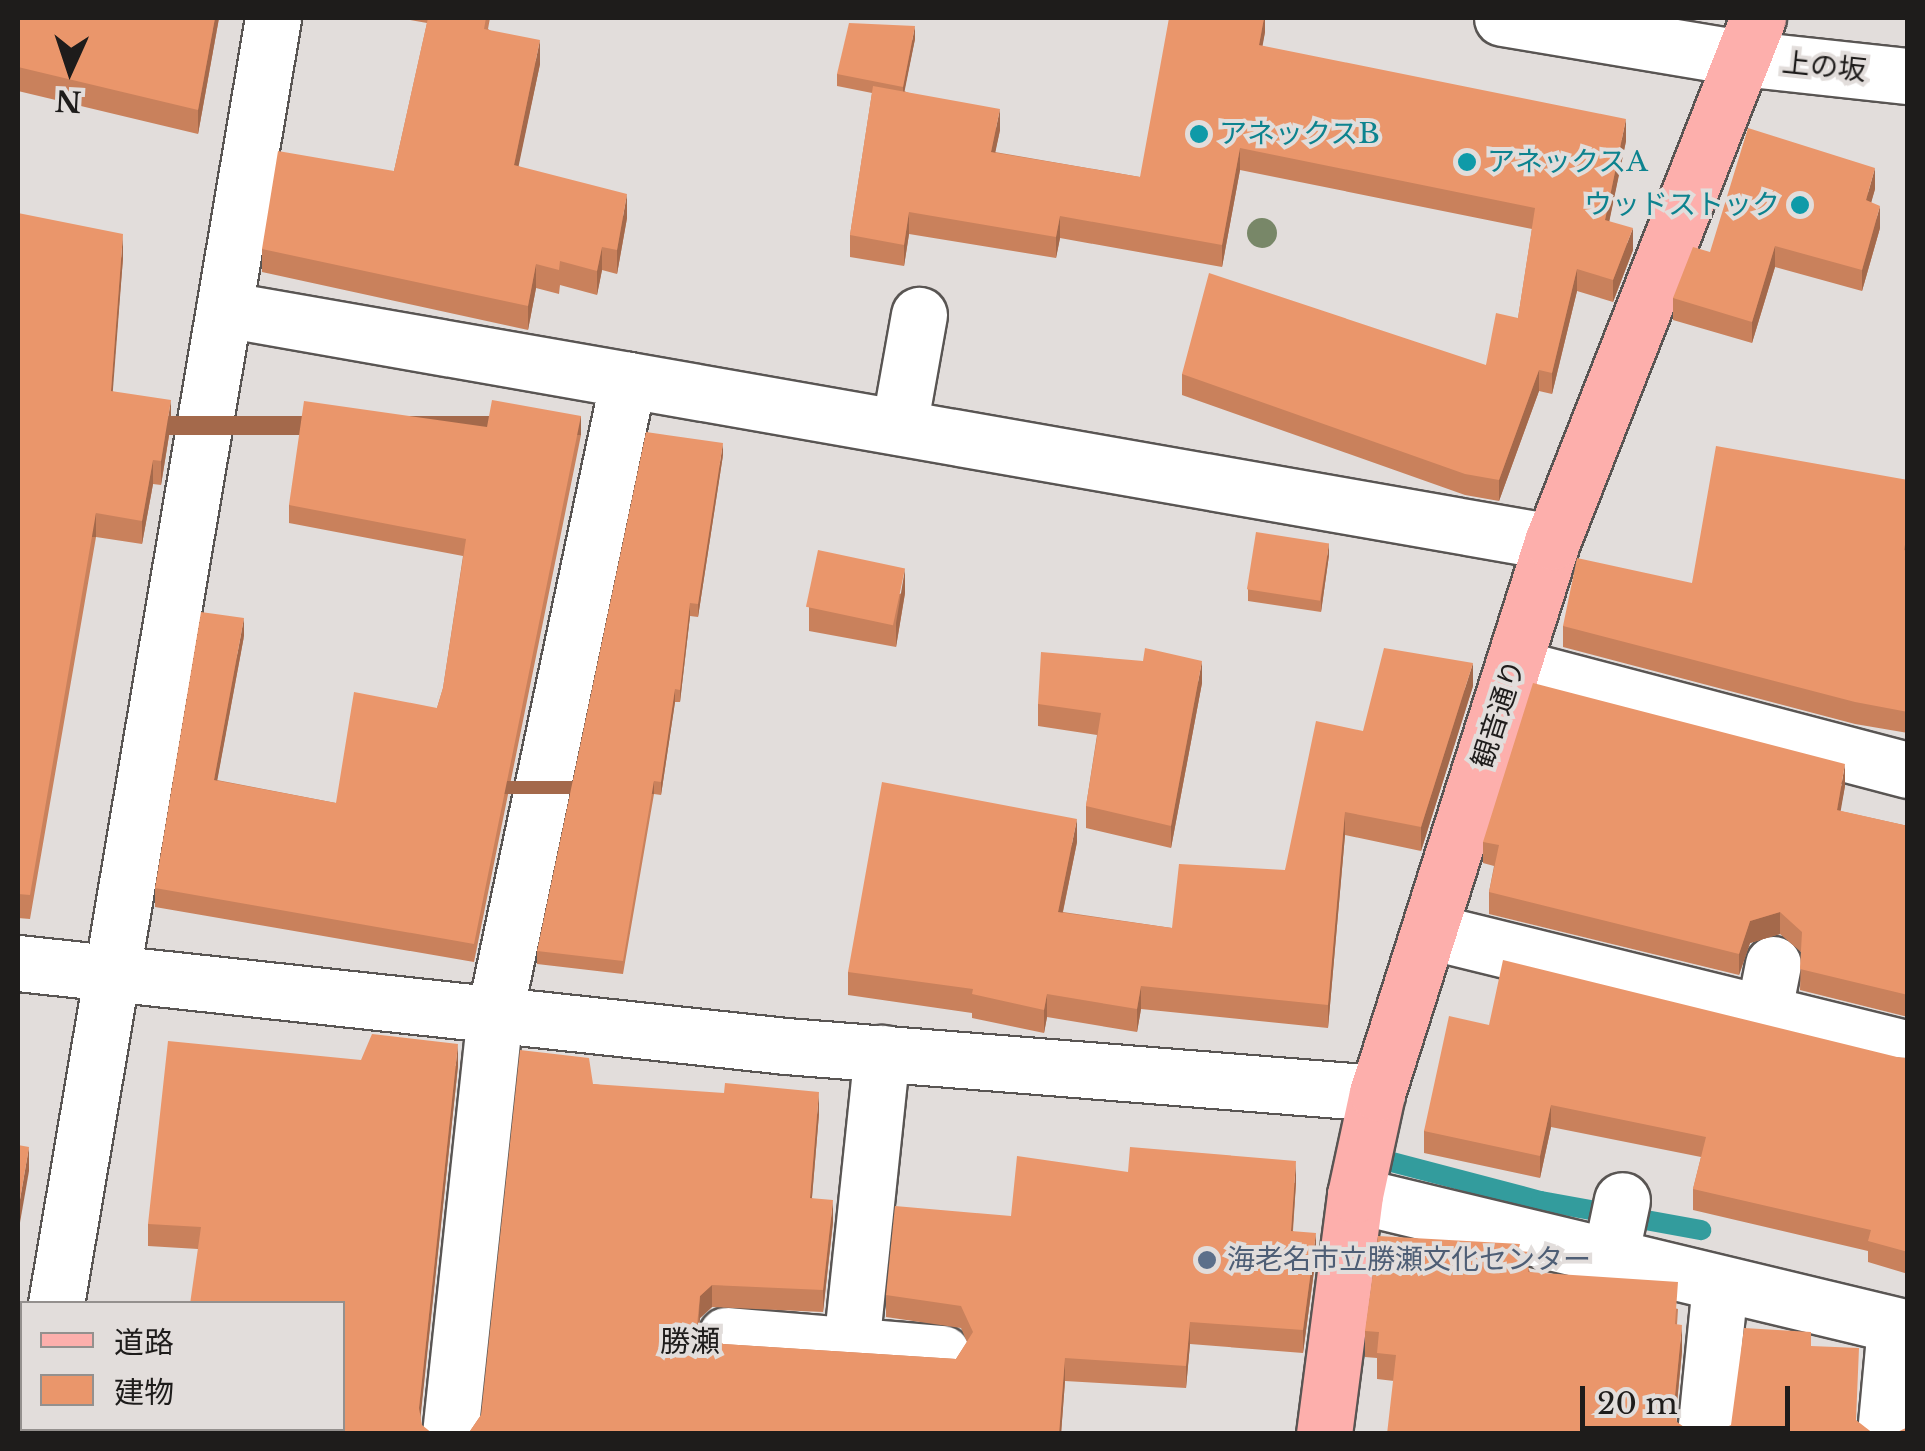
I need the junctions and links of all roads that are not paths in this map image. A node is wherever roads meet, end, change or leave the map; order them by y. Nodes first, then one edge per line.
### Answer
1 (273, 18) edge
2 (1502, 18) edge
3 (1750, 38) edge
4 (1908, 76) edge
5 (224, 309) junction
6 (919, 315) dead end
7 (628, 380) junction
8 (899, 428) junction
9 (1552, 542) junction
10 (1515, 666) junction
11 (1908, 770) edge
12 (1429, 931) junction
13 (18, 963) edge
14 (110, 975) junction
15 (495, 1012) junction
16 (1908, 1049) edge
17 (882, 1053) junction
18 (1377, 1093) junction
19 (1355, 1195) junction
20 (1720, 1284) junction
21 (56, 1301) edge
22 (1901, 1328) edge
23 (726, 1335) dead end
24 (851, 1346) junction
25 (942, 1353) dead end
26 (450, 1434) edge
27 (1324, 1434) edge
28 (1705, 1434) edge
29 (1886, 1434) edge

1 - 5 street
2 - 3 street, 上の坂
3 - 4 street, 上の坂
3 - 9 main road, 観音通り
5 - 7 street
5 - 14 street
6 - 8 street
7 - 8 street
7 - 15 street
8 - 9 street
9 - 10 main road, 観音通り
10 - 11 street
10 - 12 main road, 観音通り
12 - 16 street
12 - 18 main road, 観音通り
13 - 14 street
14 - 15 street
14 - 21 street
15 - 17 street
15 - 26 street
17 - 18 street
17 - 24 street
18 - 19 main road, 観音通り
19 - 20 street
19 - 27 main road, 観音通り
20 - 22 street
20 - 28 street
22 - 29 street
23 - 24 street
24 - 25 street

